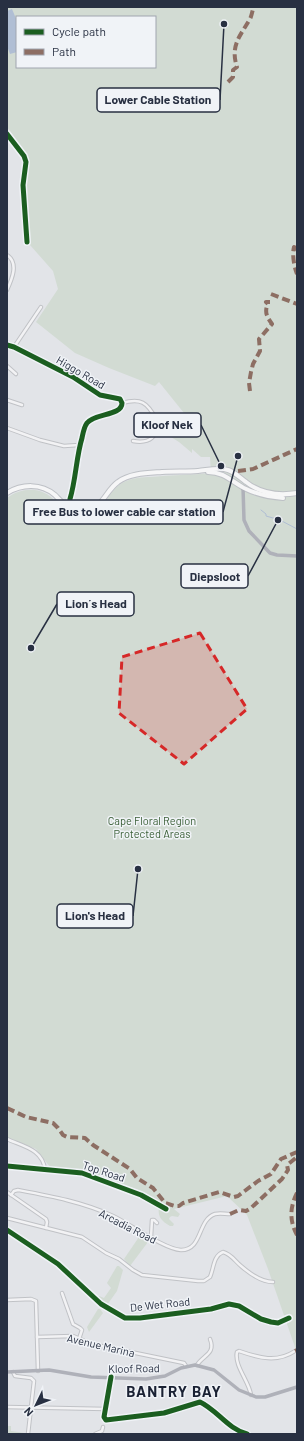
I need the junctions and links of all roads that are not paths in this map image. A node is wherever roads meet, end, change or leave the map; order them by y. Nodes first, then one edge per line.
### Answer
1 (7, 134) edge
2 (27, 242) dead end
3 (7, 255) edge
4 (7, 290) edge
5 (41, 307) dead end
6 (7, 345) edge
7 (14, 347) junction
8 (7, 366) edge
9 (16, 374) dead end
10 (7, 400) edge
11 (122, 403) junction
12 (22, 405) dead end
13 (7, 428) edge
14 (133, 441) dead end
15 (79, 445) junction
16 (199, 470) junction
17 (230, 470) junction
18 (239, 477) junction
19 (229, 478) junction
20 (234, 482) junction
21 (243, 487) junction
22 (7, 493) edge
23 (297, 494) edge
24 (70, 499) dead end
25 (297, 556) edge
26 (7, 1139) edge
27 (7, 1166) edge
28 (45, 1170) junction
29 (7, 1192) edge
30 (11, 1195) junction
31 (166, 1209) dead end
32 (230, 1214) dead end
33 (7, 1218) edge
34 (157, 1223) dead end
35 (46, 1228) junction
36 (7, 1230) edge
37 (151, 1238) junction
38 (273, 1282) dead end
39 (62, 1293) dead end
40 (7, 1300) edge
41 (289, 1318) dead end
42 (37, 1337) junction
43 (79, 1339) junction
44 (210, 1339) dead end
45 (295, 1351) dead end
46 (197, 1365) junction
47 (186, 1366) junction
48 (38, 1370) junction
49 (7, 1372) edge
50 (13, 1372) junction
51 (111, 1377) junction
52 (297, 1388) edge
53 (250, 1395) junction
54 (7, 1407) edge
55 (31, 1407) junction
56 (106, 1408) junction
57 (103, 1429) dead end
58 (28, 1434) edge
59 (95, 1434) edge
60 (247, 1434) edge

1 - 2 street
3 - 4 street
5 - 7 street
6 - 7 street, Higgo Road
7 - 11 street, Higgo Road
8 - 9 street
10 - 12 street
11 - 14 street
11 - 15 street
13 - 15 street
15 - 24 street
16 - 17 main road
16 - 19 main road
16 - 22 main road
17 - 18 main road
17 - 19 main road
18 - 20 main road
18 - 21 main road
18 - 23 main road
19 - 20 main road
20 - 21 main road
21 - 23 main road
21 - 25 main road
26 - 28 street
27 - 28 street, Top Road
28 - 31 street, Top Road
29 - 30 street
30 - 35 street
30 - 37 street, Arcadia Road
32 - 37 street, Arcadia Road
33 - 35 street
34 - 37 street
35 - 38 street
36 - 41 street, De Wet Road
39 - 43 street
40 - 42 street
42 - 43 street, Avenue Marina
42 - 48 street
43 - 47 street, Avenue Marina
44 - 46 street
45 - 53 street
46 - 47 main road, Kloof Road
46 - 53 main road, Kloof Road
47 - 51 main road, Kloof Road
48 - 50 main road, Kloof Road
48 - 51 main road, Kloof Road
49 - 50 main road, Kloof Road
50 - 55 street
51 - 56 street
52 - 53 main road, Kloof Road
54 - 55 street
55 - 56 street
55 - 58 street
56 - 60 street
57 - 59 street

